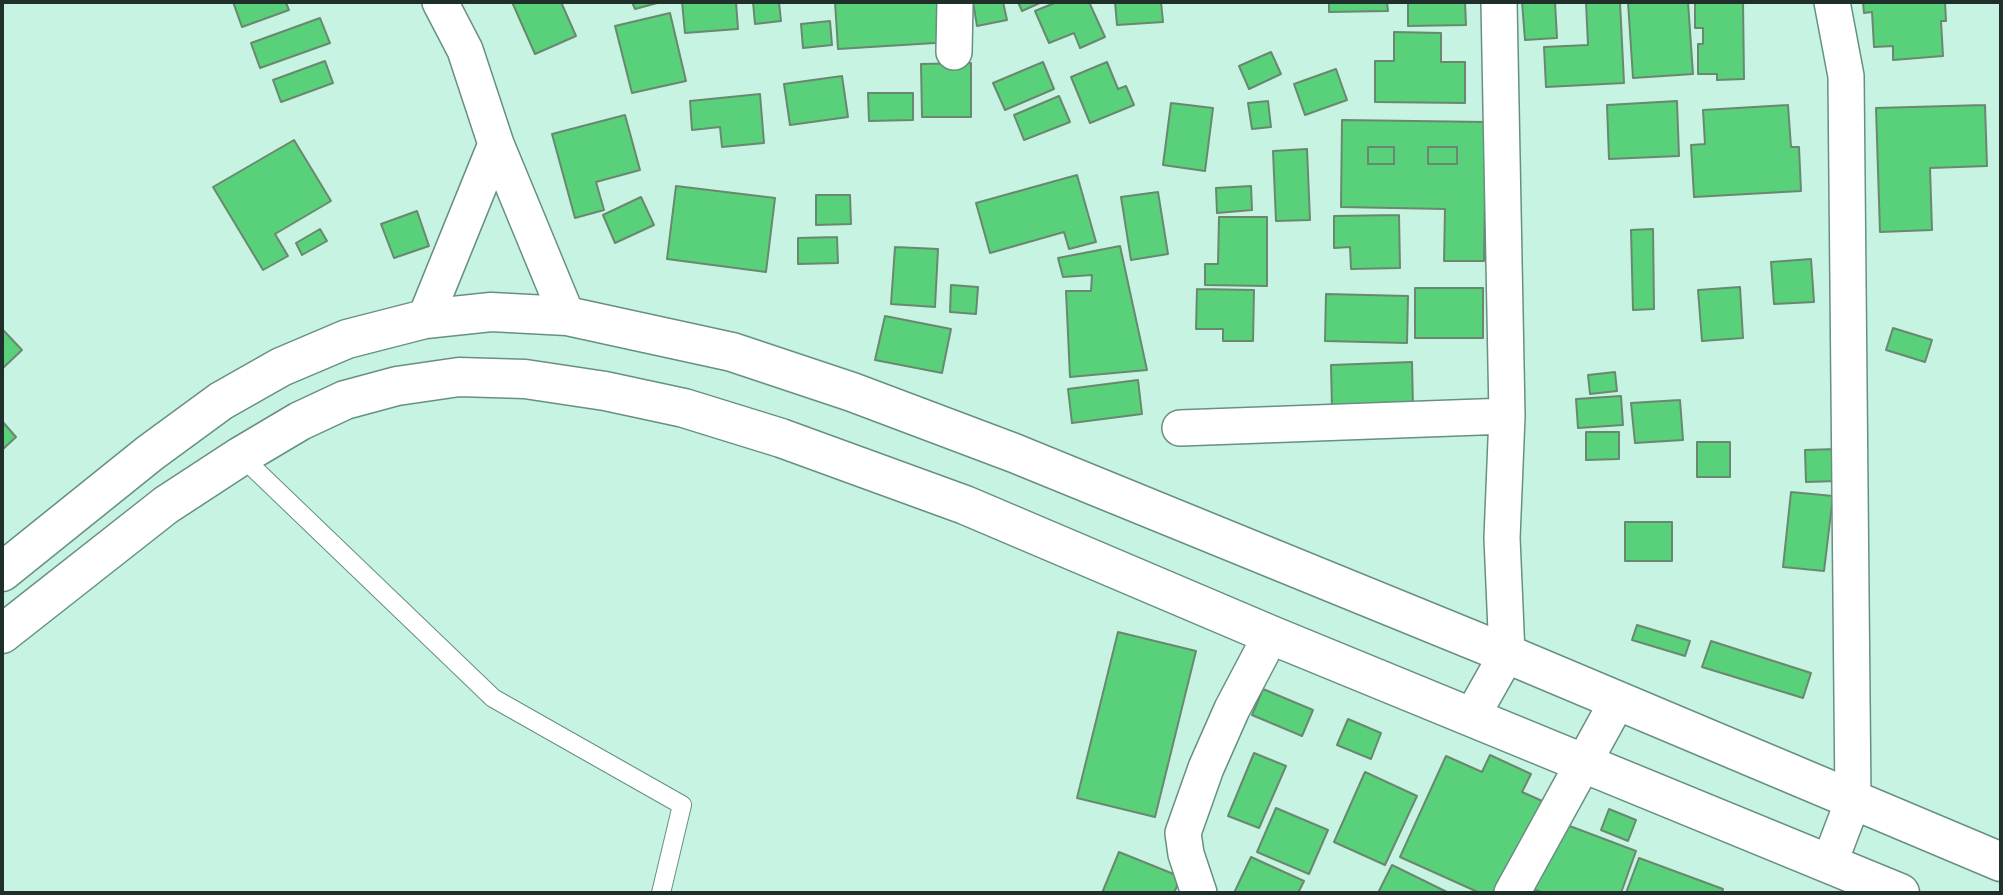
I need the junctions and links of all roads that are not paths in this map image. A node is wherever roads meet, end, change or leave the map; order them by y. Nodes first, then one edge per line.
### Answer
1 (440, 2) edge
2 (955, 2) edge
3 (1499, 2) edge
4 (1832, 2) edge
5 (954, 52) dead end
6 (496, 144) junction
7 (567, 316) junction
8 (425, 319) junction
9 (1507, 416) junction
10 (1180, 428) dead end
11 (241, 456) junction
12 (2, 572) edge
13 (2, 634) edge
14 (1271, 635) junction
15 (1507, 654) junction
16 (1617, 702) junction
17 (1472, 716) junction
18 (1583, 763) junction
19 (1853, 801) junction
20 (2001, 862) edge
21 (1829, 864) junction
22 (661, 893) edge
23 (1199, 893) edge
24 (1512, 893) edge
25 (1900, 893) edge

1 - 6 street
2 - 5 street
3 - 9 street
4 - 19 street
6 - 7 street
6 - 8 street
7 - 8 street
7 - 15 street
8 - 12 street
9 - 10 street
9 - 15 street
11 - 13 street
11 - 14 street
11 - 22 lane
14 - 17 street
14 - 23 street
15 - 16 street
15 - 17 street
16 - 18 street
16 - 19 street
17 - 18 street
18 - 21 street
18 - 24 street
19 - 20 street
19 - 21 street
21 - 25 street

